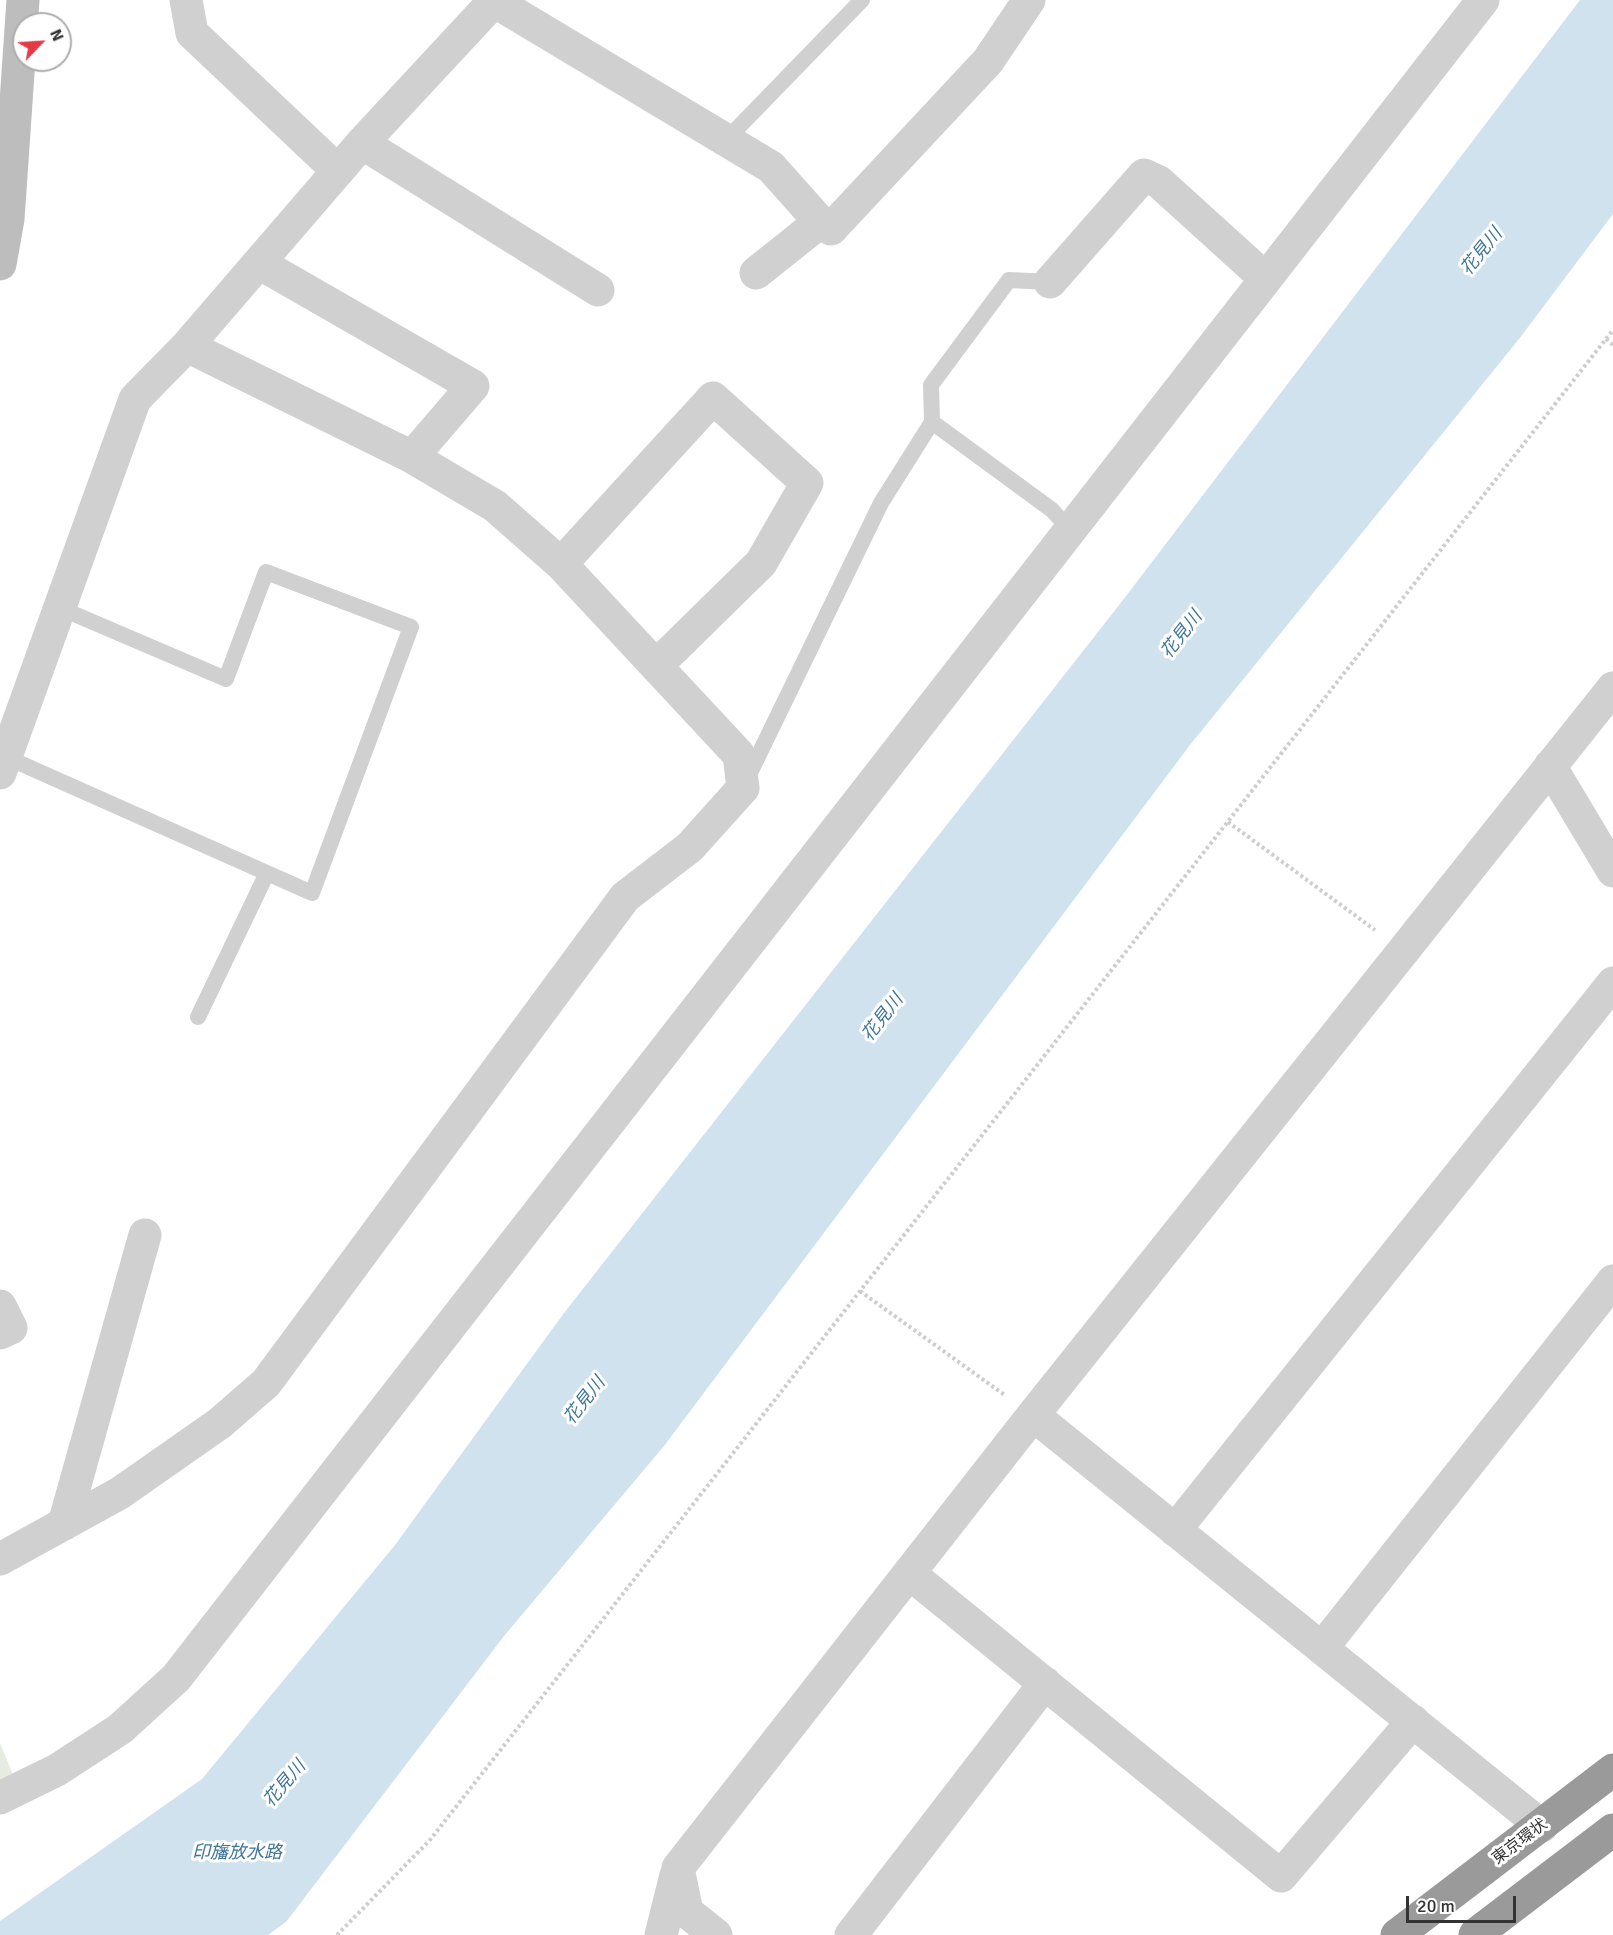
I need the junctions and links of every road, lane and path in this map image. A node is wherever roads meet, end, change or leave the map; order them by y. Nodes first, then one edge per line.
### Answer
1 (23, 0) edge
2 (186, 0) edge
3 (862, 0) edge
4 (1029, 0) edge
5 (1483, 0) edge
6 (494, 1) edge
7 (726, 140) junction
8 (362, 143) junction
9 (338, 171) junction
10 (820, 222) junction
11 (259, 263) junction
12 (0, 264) edge
13 (756, 273) dead end
14 (1266, 279) junction
15 (1050, 282) joint
16 (598, 290) dead end
17 (1613, 330) edge
18 (1606, 339) junction
19 (1613, 345) edge
20 (187, 346) junction
21 (932, 422) junction
22 (412, 457) junction
23 (1070, 530) junction
24 (561, 564) junction
25 (60, 608) junction
26 (657, 665) junction
27 (1613, 688) edge
28 (3, 765) edge
29 (1550, 766) junction
30 (743, 788) junction
31 (1227, 822) junction
32 (1613, 871) edge
33 (267, 873) junction
34 (1403, 951) junction
35 (1613, 983) edge
36 (198, 1017) dead end
37 (145, 1235) dead end
38 (1613, 1281) edge
39 (860, 1291) junction
40 (0, 1306) edge
41 (0, 1333) edge
42 (1033, 1415) junction
43 (64, 1524) junction
44 (1175, 1530) junction
45 (0, 1559) edge
46 (909, 1573) junction
47 (1322, 1648) junction
48 (1045, 1683) junction
49 (1413, 1721) junction
50 (1613, 1770) edge
51 (0, 1798) edge
52 (1542, 1826) junction
53 (1613, 1830) edge
54 (678, 1868) junction
55 (338, 1935) edge
56 (661, 1935) edge
57 (716, 1935) edge
58 (851, 1935) edge
59 (1397, 1935) edge
60 (1475, 1935) edge

1 - 12 street
2 - 9 street
3 - 7 lane
4 - 10 street
5 - 14 street
6 - 7 street
6 - 8 street
7 - 10 street
8 - 9 street
8 - 16 street
9 - 11 street
10 - 13 street
11 - 20 street
11 - 22 street
14 - 15 street
14 - 23 street
15 - 21 lane
17 - 18 path
18 - 19 path
18 - 31 path
20 - 22 street
20 - 25 street
21 - 23 lane
21 - 30 lane
22 - 24 street
23 - 51 street
24 - 26 street
24 - 26 street
25 - 28 street
25 - 33 lane
26 - 30 street
27 - 29 street
28 - 33 lane
29 - 32 street
29 - 34 street
30 - 43 street
31 - 34 path
31 - 39 path
33 - 36 lane
34 - 42 street
35 - 44 street
37 - 43 street
38 - 47 street
39 - 42 path
39 - 55 path
40 - 41 street
42 - 44 street
42 - 46 street
43 - 45 street
44 - 47 street
46 - 48 street
46 - 54 street
47 - 49 street
48 - 49 street
48 - 58 street
49 - 52 street
50 - 52 highway, 東京環状
52 - 59 highway, 東京環状
53 - 60 highway
54 - 56 street
54 - 57 street

